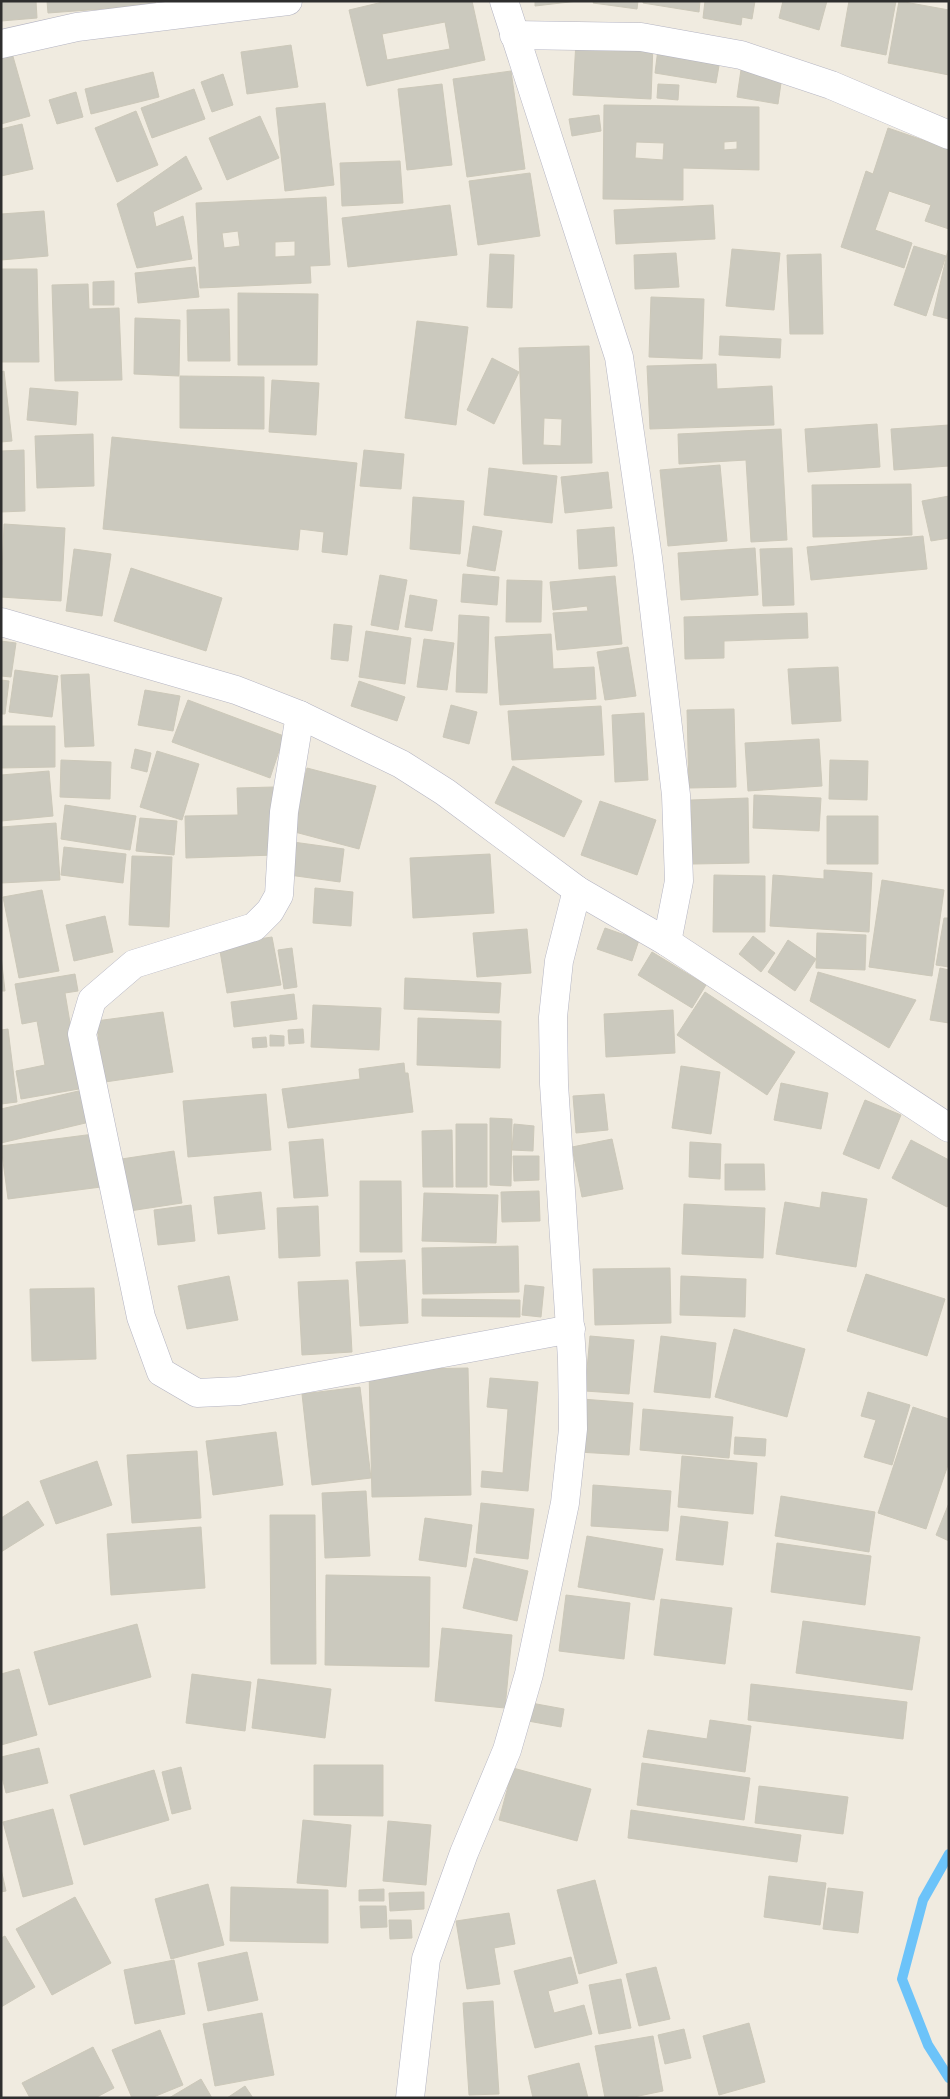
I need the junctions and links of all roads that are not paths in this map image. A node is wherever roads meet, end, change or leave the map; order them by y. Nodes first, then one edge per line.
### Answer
1 (288, 1) edge
2 (504, 1) edge
3 (514, 36) junction
4 (1, 44) edge
5 (949, 135) edge
6 (1, 622) edge
7 (300, 715) junction
8 (577, 890) junction
9 (667, 942) junction
10 (949, 1128) edge
11 (571, 1329) junction
12 (410, 2098) edge

1 - 4 street
2 - 3 street
3 - 5 street
3 - 9 street
6 - 7 street
7 - 8 street
7 - 11 street
8 - 9 street
8 - 11 street
9 - 10 street
11 - 12 street

